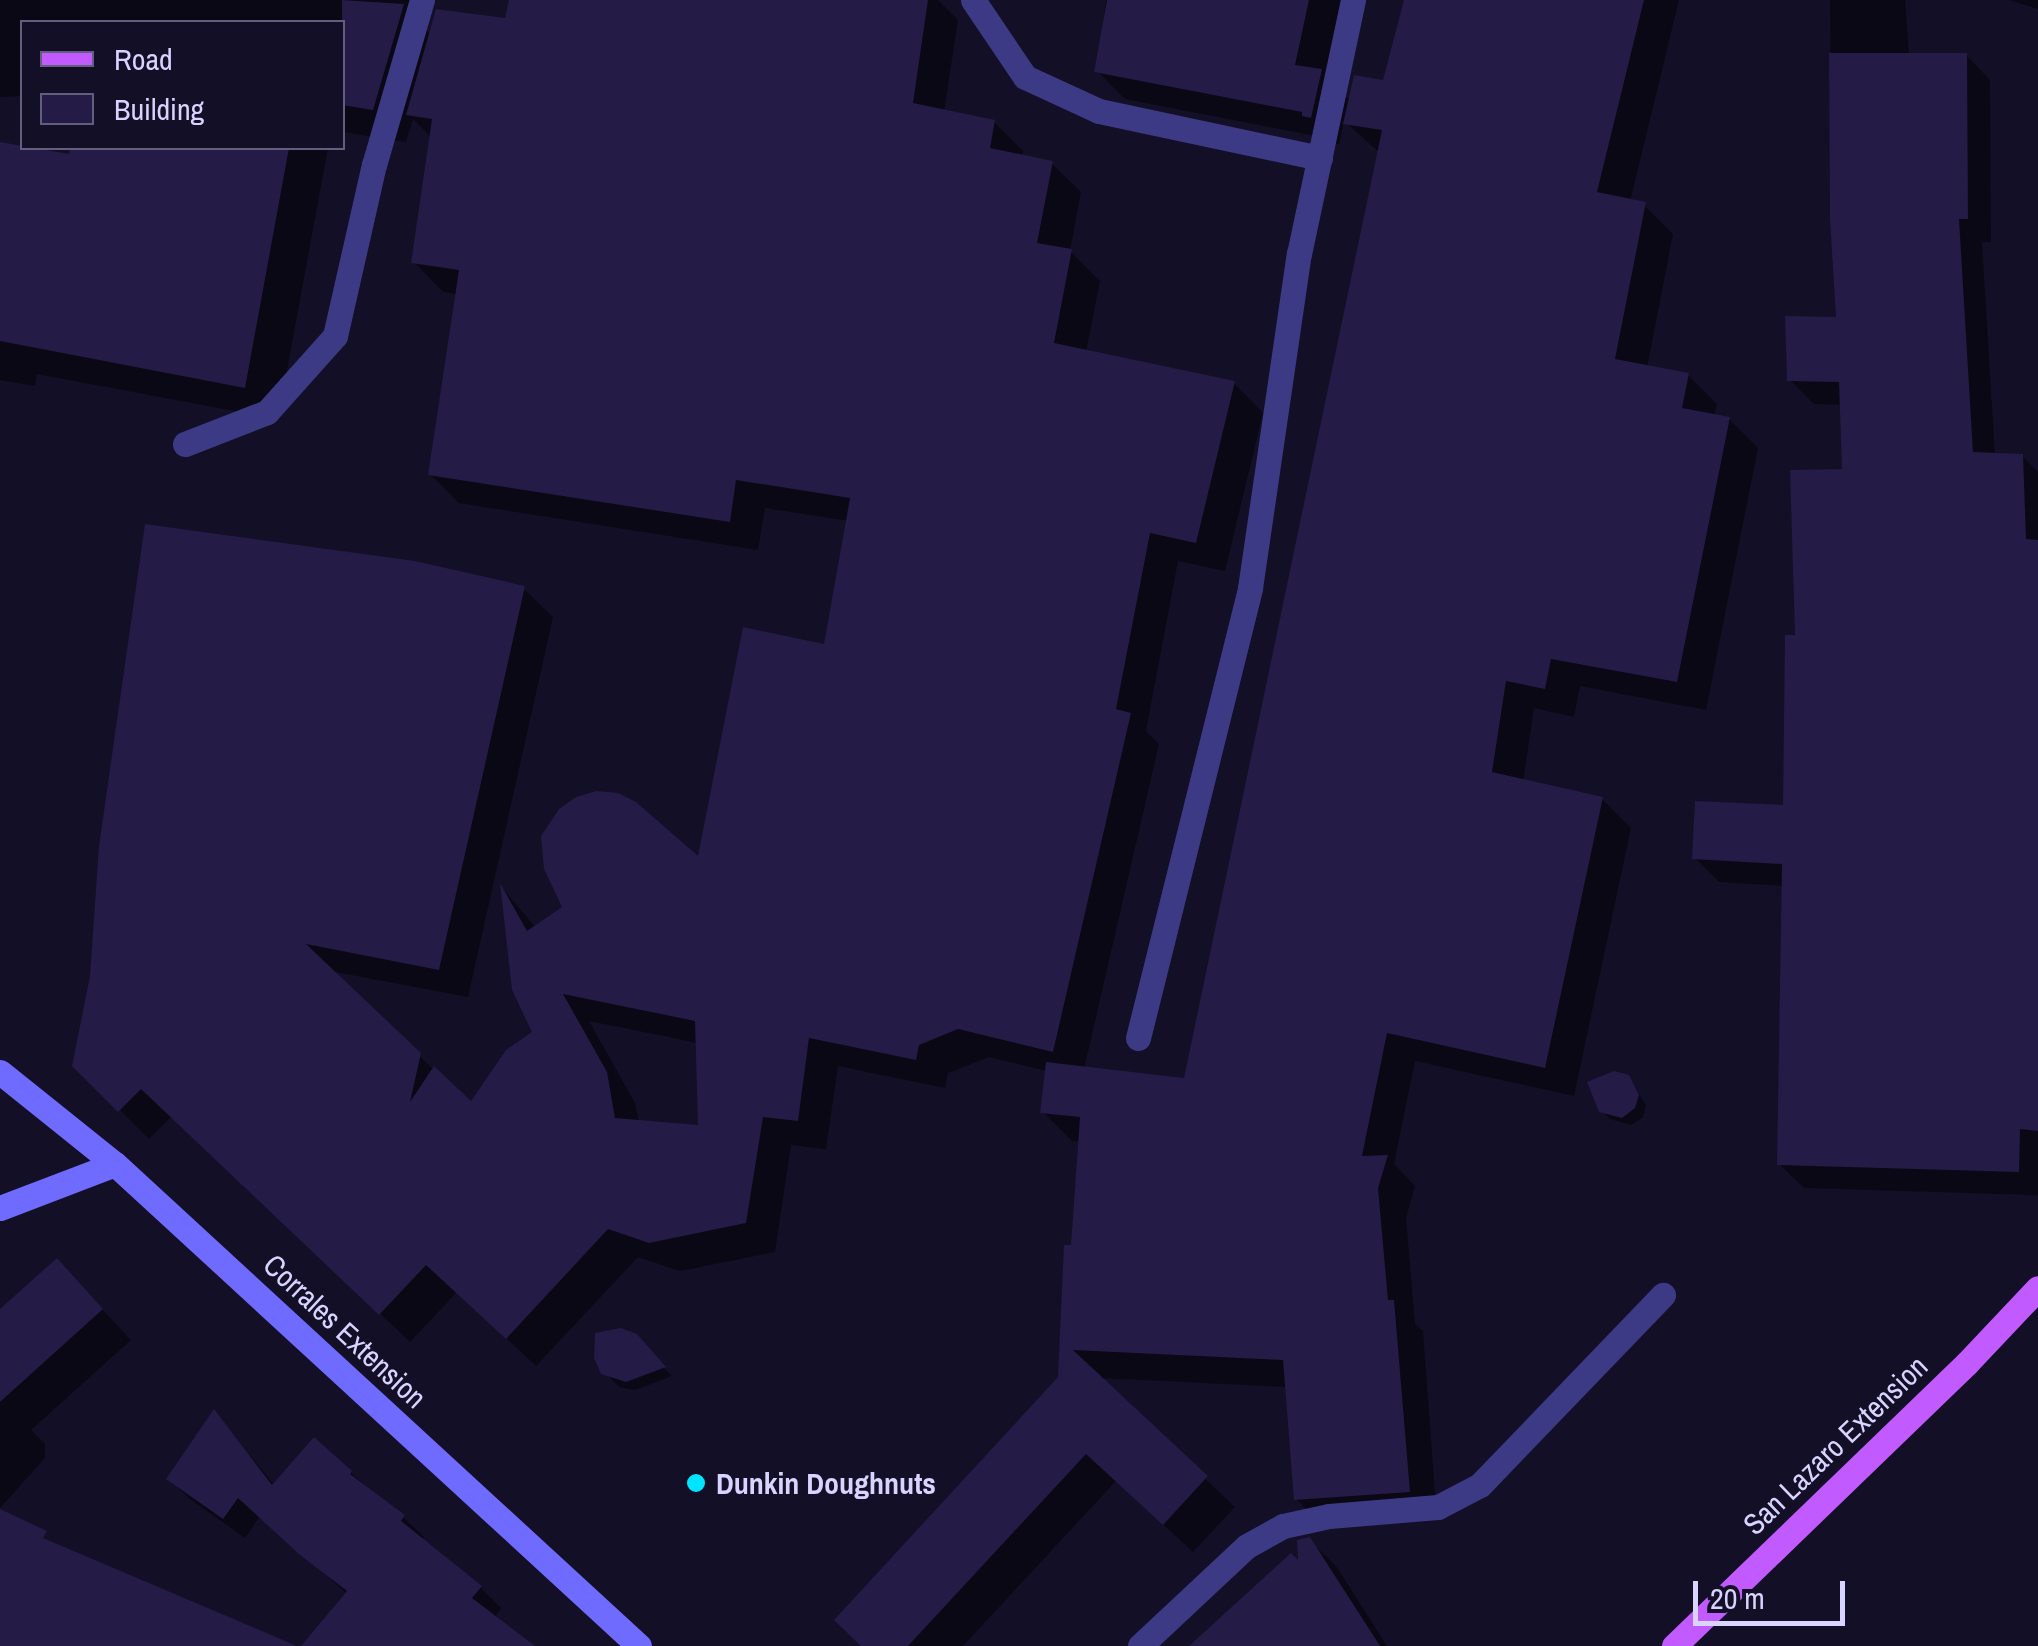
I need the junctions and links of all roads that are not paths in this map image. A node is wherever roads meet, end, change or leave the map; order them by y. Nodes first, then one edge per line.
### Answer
1 (422, 0) edge
2 (973, 0) edge
3 (1353, 0) edge
4 (1320, 158) junction
5 (185, 444) dead end
6 (1138, 1038) dead end
7 (0, 1072) edge
8 (115, 1164) junction
9 (0, 1208) edge
10 (2038, 1288) edge
11 (1663, 1294) dead end
12 (638, 1646) edge
13 (1140, 1646) edge
14 (1674, 1646) edge

1 - 5 lane
2 - 4 lane
3 - 4 lane
4 - 6 lane
7 - 8 main road, Corrales Extension
8 - 9 main road
8 - 12 main road, Corrales Extension
10 - 14 main road, San Lazaro Extension
11 - 13 lane

